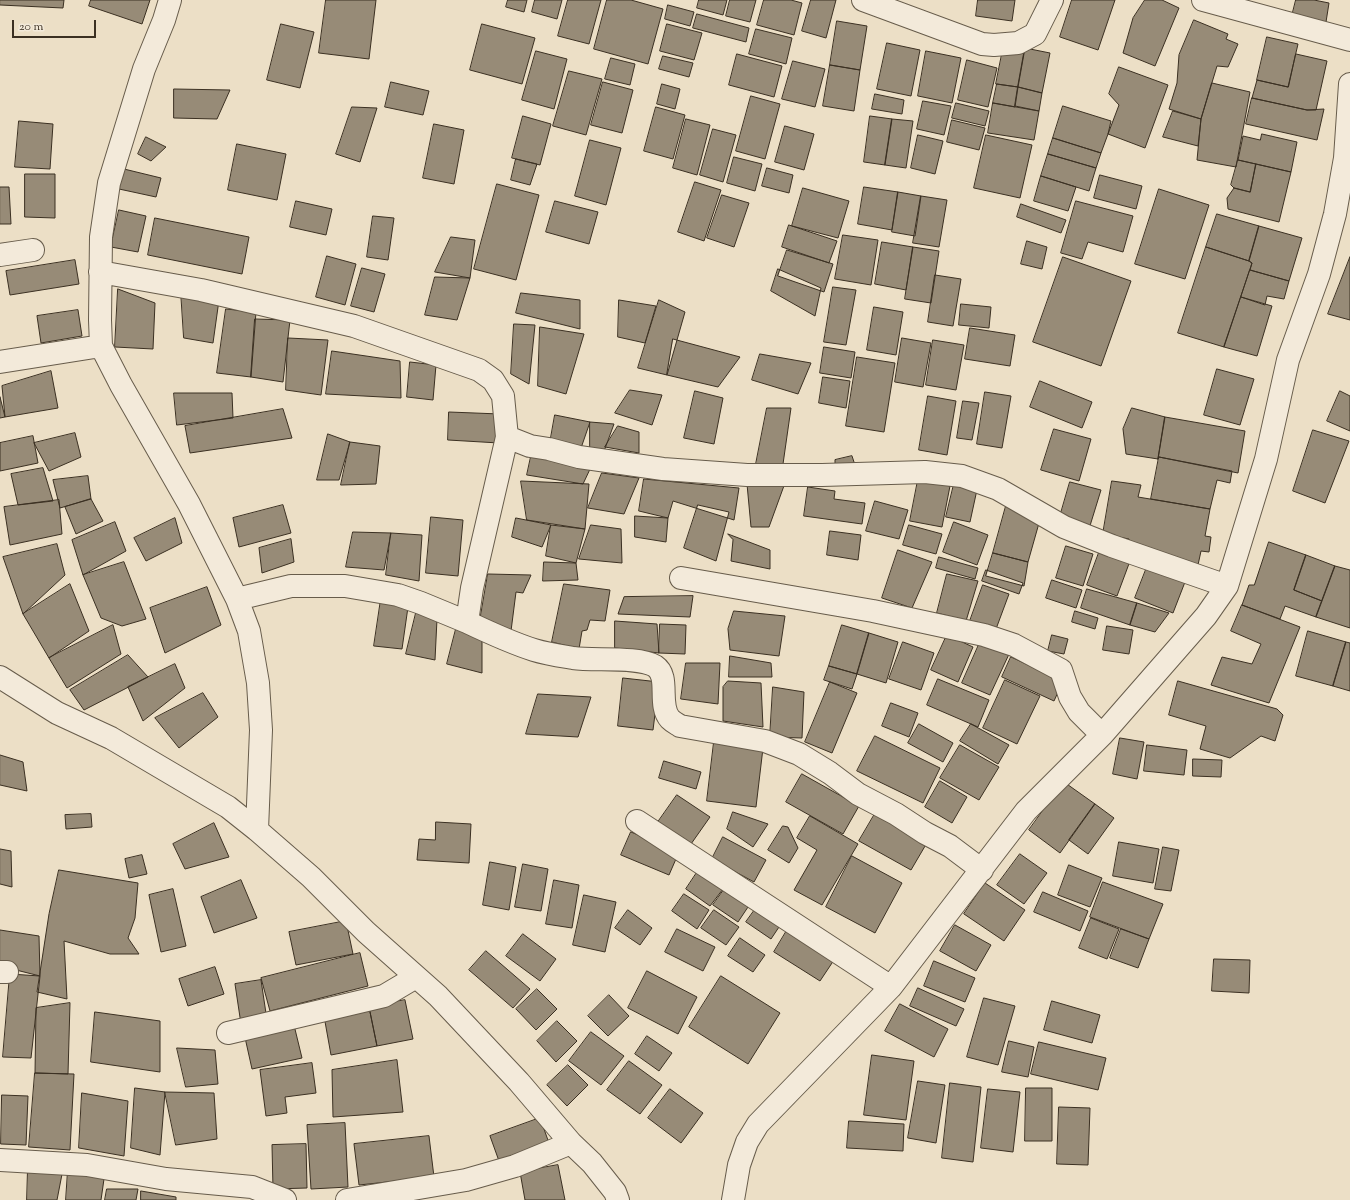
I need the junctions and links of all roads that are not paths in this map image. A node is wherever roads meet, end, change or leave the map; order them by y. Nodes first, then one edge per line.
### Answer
1 (170, 0) edge
2 (863, 0) edge
3 (1052, 0) edge
4 (1203, 0) edge
5 (1350, 40) edge
6 (1350, 84) edge
7 (32, 250) dead end
8 (0, 255) edge
9 (100, 272) junction
10 (101, 346) junction
11 (0, 362) edge
12 (507, 437) junction
13 (681, 578) dead end
14 (1227, 586) junction
15 (237, 599) junction
16 (467, 622) junction
17 (0, 677) edge
18 (1102, 735) junction
19 (637, 821) dead end
20 (257, 830) junction
21 (982, 870) junction
22 (416, 977) junction
23 (890, 987) junction
24 (228, 1033) dead end
25 (571, 1143) junction
26 (0, 1160) edge
27 (285, 1200) edge
28 (347, 1200) edge
29 (618, 1200) edge
30 (733, 1200) edge

1 - 9 street
2 - 3 street
4 - 5 street
6 - 14 street
7 - 8 street
9 - 10 street
9 - 12 street
10 - 11 street
10 - 15 street
12 - 14 street
12 - 16 street
13 - 18 street
14 - 18 street
15 - 16 street
15 - 20 street
16 - 21 street
17 - 20 street
18 - 21 street
19 - 23 street
20 - 22 street
21 - 23 street
22 - 24 street
22 - 25 street
23 - 30 street
25 - 28 street
25 - 29 street
26 - 27 street

